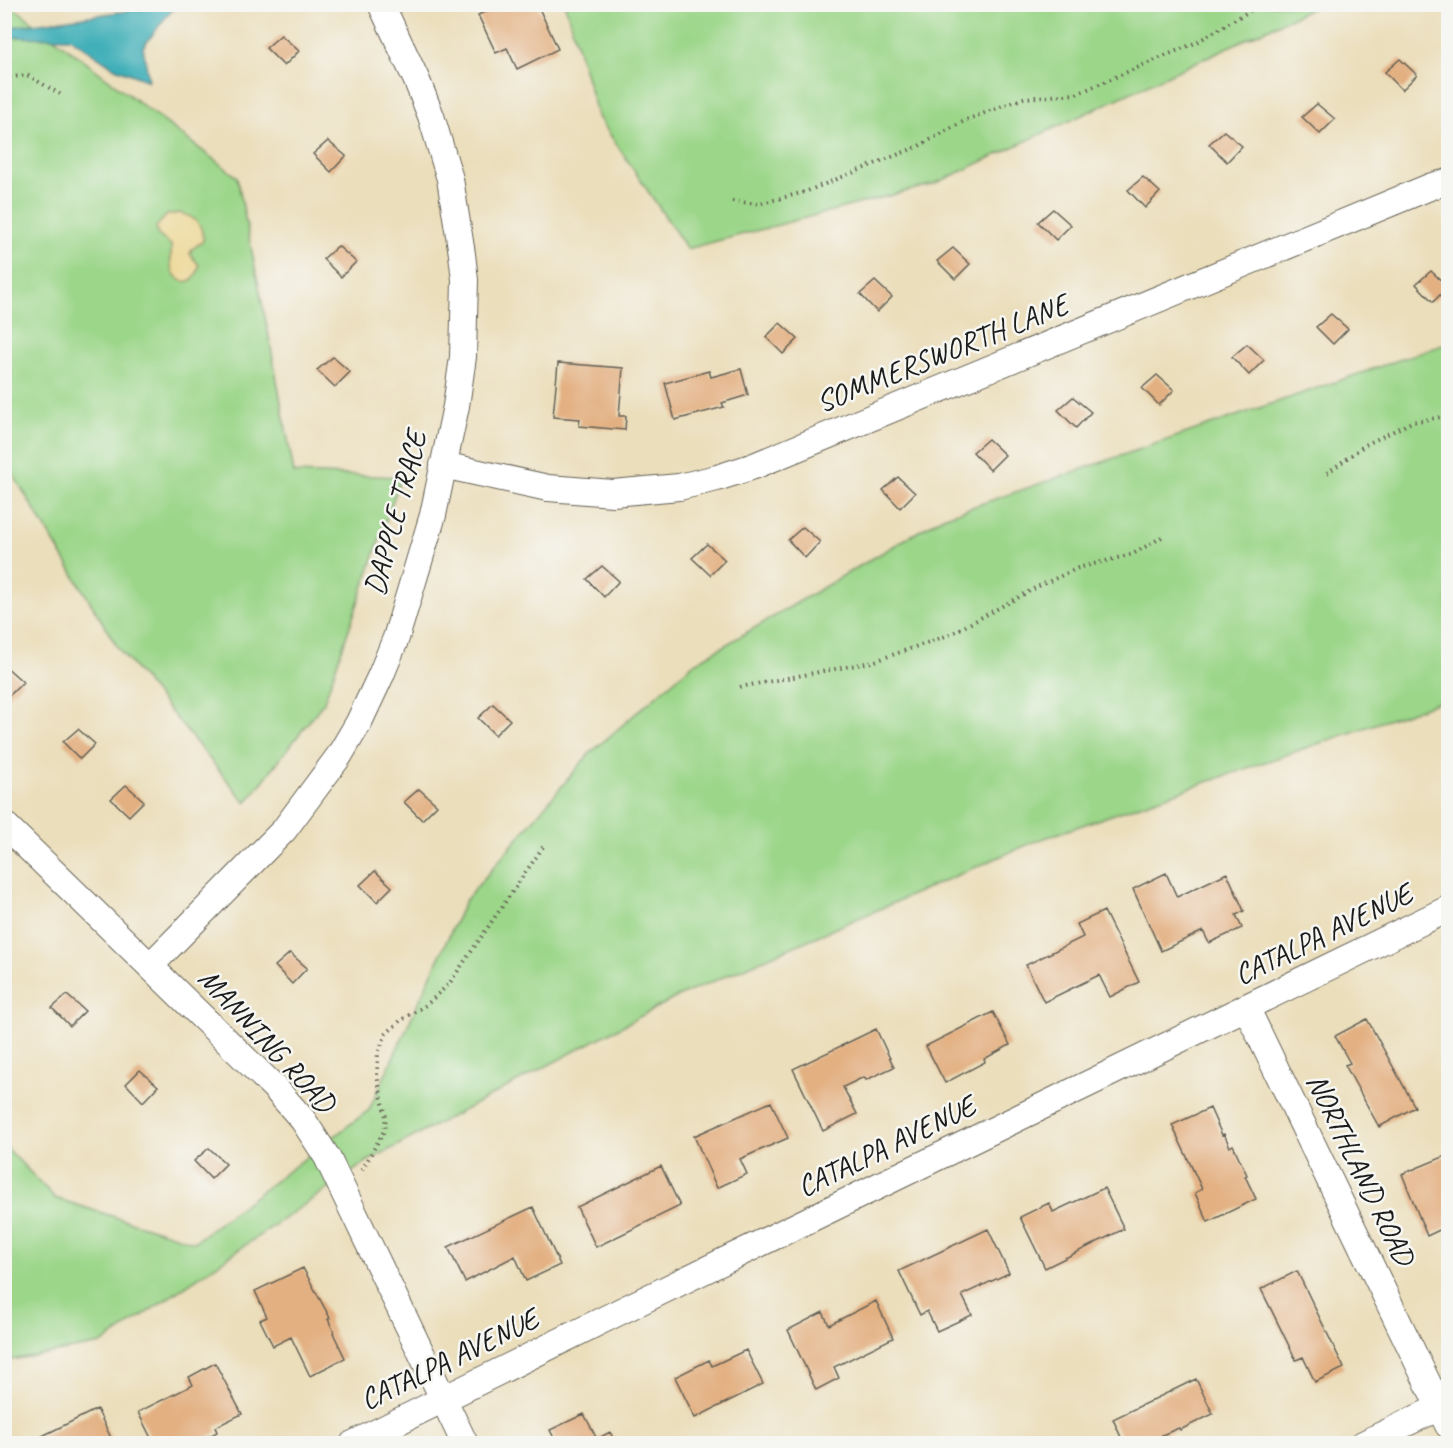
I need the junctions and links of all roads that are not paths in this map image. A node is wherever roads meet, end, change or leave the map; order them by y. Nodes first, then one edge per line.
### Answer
1 (381, 4) edge
2 (1449, 182) edge
3 (443, 465) junction
4 (4, 824) edge
5 (1449, 909) edge
6 (150, 966) junction
7 (1246, 1008) junction
8 (443, 1399) junction
9 (1444, 1416) edge
10 (353, 1443) edge
11 (465, 1443) edge
12 (1364, 1443) edge

1 - 3 street, DAPPLE TRACE
2 - 3 street, SOMMERSWORTH LANE
3 - 6 street, DAPPLE TRACE
4 - 6 street, MANNING ROAD
5 - 7 street, CATALPA AVENUE
6 - 8 street, MANNING ROAD
7 - 8 street, CATALPA AVENUE
7 - 9 street, NORTHLAND ROAD
8 - 10 street, CATALPA AVENUE
8 - 11 street, MANNING ROAD
9 - 12 street

